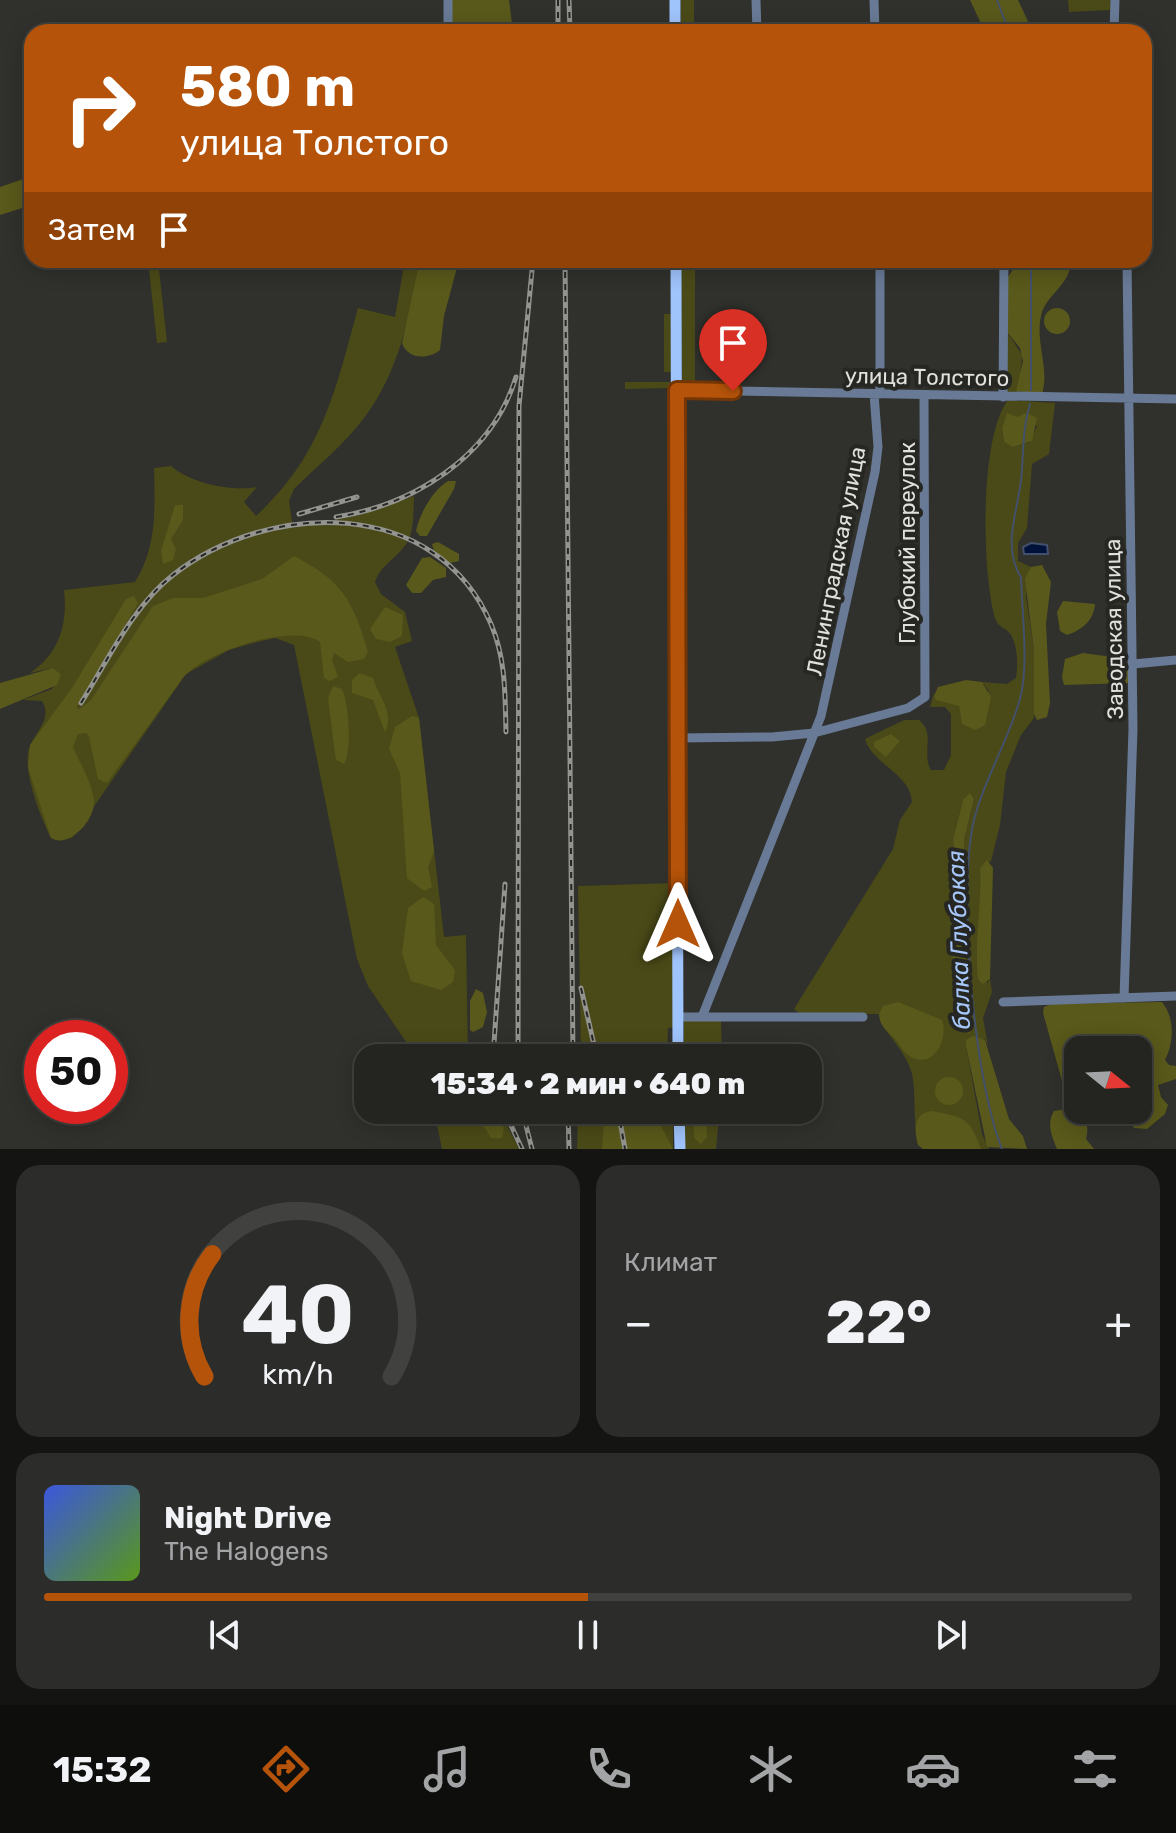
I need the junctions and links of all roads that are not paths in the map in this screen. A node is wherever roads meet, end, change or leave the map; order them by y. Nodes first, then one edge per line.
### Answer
1 (448, 0) edge
2 (675, 0) edge
3 (756, 0) edge
4 (874, 0) edge
5 (1115, 0) edge
6 (448, 24) edge
7 (675, 24) edge
8 (757, 24) edge
9 (875, 24) edge
10 (1114, 24) edge
11 (676, 268) edge
12 (880, 268) edge
13 (1004, 268) edge
14 (1127, 268) edge
15 (677, 390) junction
16 (877, 394) junction
17 (924, 395) junction
18 (1003, 397) junction
19 (1129, 399) junction
20 (1176, 399) edge
21 (1176, 660) edge
22 (1133, 664) junction
23 (814, 733) junction
24 (678, 738) junction
25 (1176, 996) edge
26 (1124, 998) junction
27 (1003, 1002) dead end
28 (679, 1017) junction
29 (702, 1017) junction
30 (863, 1017) dead end
31 (678, 1044) edge
32 (679, 1124) edge
33 (680, 1149) edge

1 - 6 street
2 - 7 main road
3 - 8 street
4 - 9 street
5 - 10 street
11 - 15 main road
12 - 16 street, Ленинградская улица
13 - 18 street
14 - 19 street, Заводская улица
15 - 16 street, улица Толстого
15 - 24 main road
16 - 17 street, улица Толстого
16 - 23 street, Ленинградская улица
17 - 18 street, улица Толстого
17 - 23 street, Глубокий переулок
18 - 19 street, улица Толстого
19 - 20 street, улица Толстого
19 - 22 street, Заводская улица
21 - 22 street
22 - 26 street, Заводская улица
23 - 24 street
23 - 29 street, Ленинградская улица
24 - 28 main road
25 - 26 street
26 - 27 street
28 - 29 street
28 - 31 main road
29 - 30 street
32 - 33 main road

